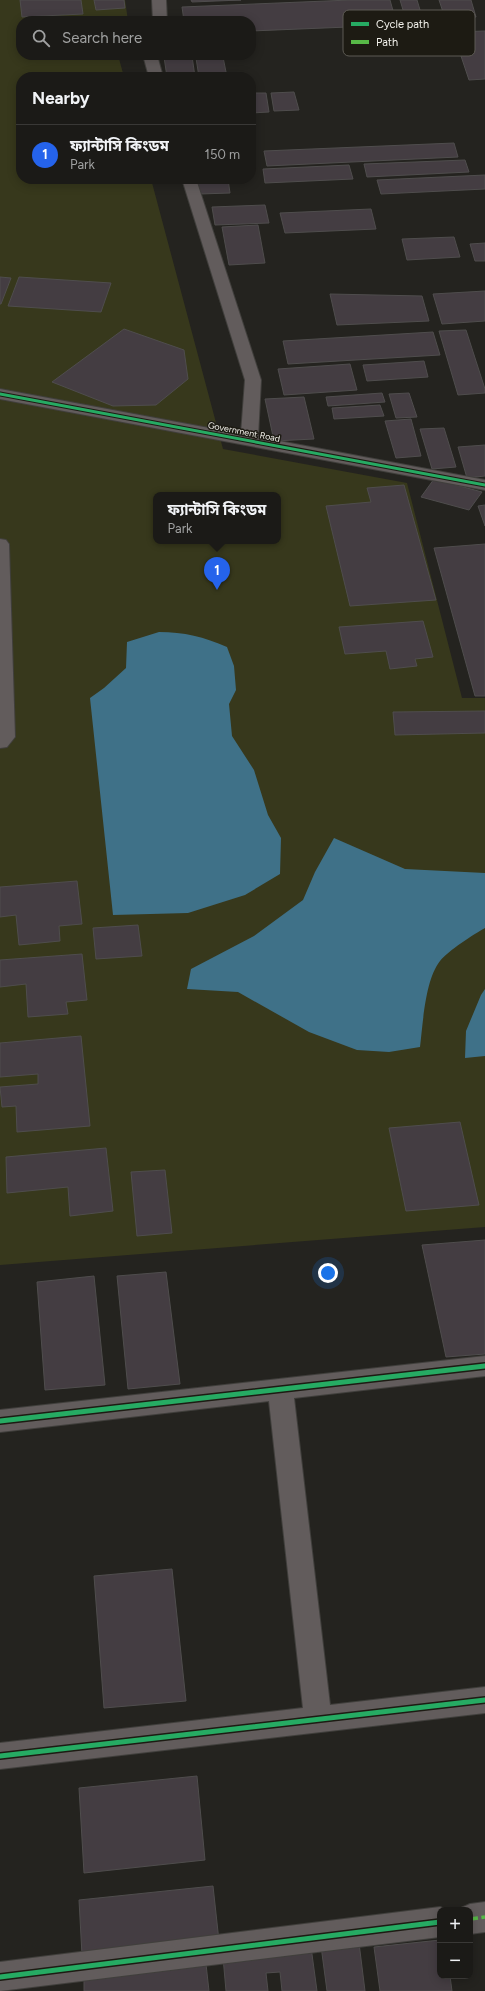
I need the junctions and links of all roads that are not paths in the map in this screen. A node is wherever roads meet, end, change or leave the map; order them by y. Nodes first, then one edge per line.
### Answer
1 (159, 0) edge
2 (160, 16) edge
3 (151, 60) edge
4 (155, 72) edge
5 (191, 184) edge
6 (0, 394) edge
7 (250, 441) junction
8 (485, 485) edge
9 (0, 544) edge
10 (0, 742) edge
11 (485, 1366) edge
12 (280, 1390) junction
13 (0, 1421) edge
14 (485, 1700) edge
15 (318, 1719) junction
16 (0, 1756) edge
17 (485, 1917) edge
18 (473, 1919) edge
19 (437, 1922) edge
20 (0, 1977) edge

1 - 2 street
3 - 4 street
5 - 7 street
6 - 7 street, Government Road
7 - 8 street, Government Road
9 - 10 street
11 - 12 street
12 - 13 street
12 - 15 street
14 - 15 street
15 - 16 street
17 - 18 street
19 - 20 street

